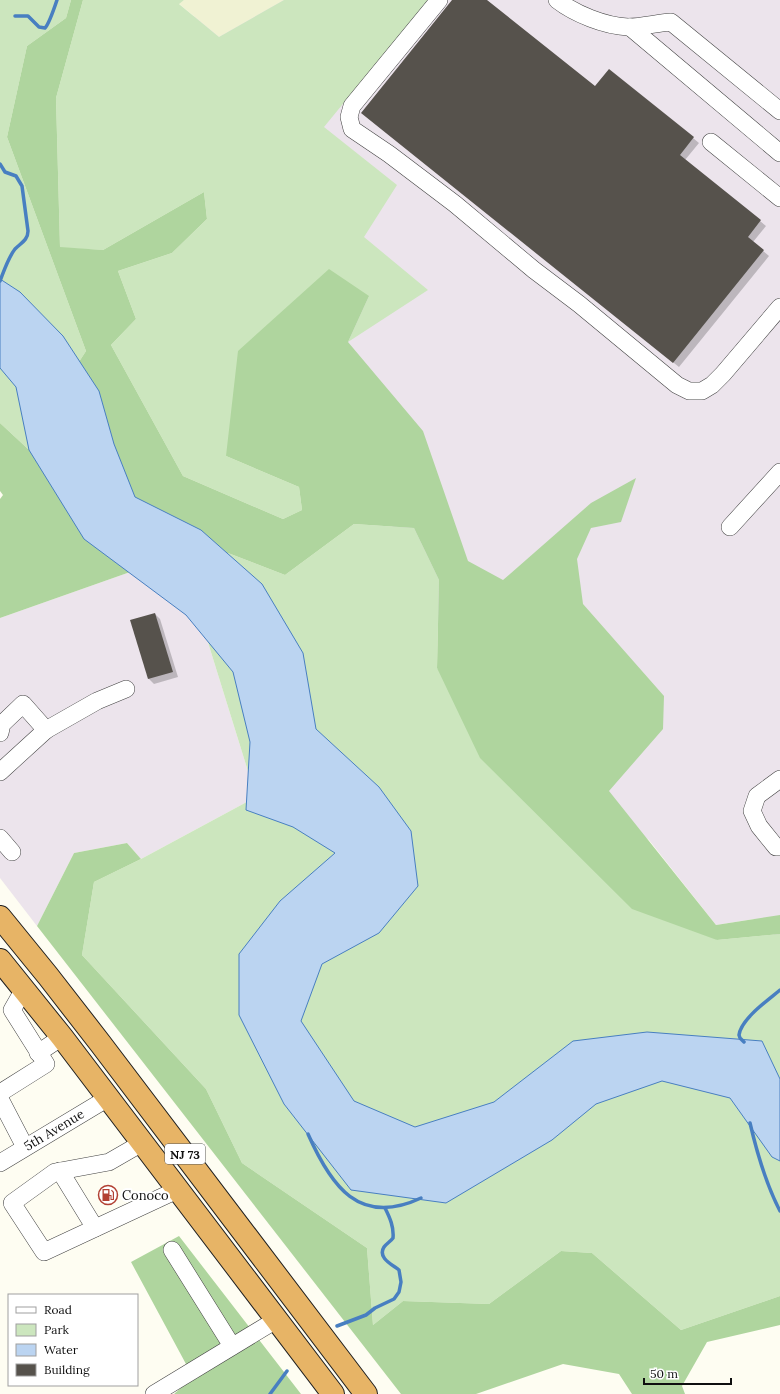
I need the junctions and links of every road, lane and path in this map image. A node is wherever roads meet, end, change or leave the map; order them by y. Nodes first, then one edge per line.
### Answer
1 (439, 0) edge
2 (557, 0) edge
3 (630, 27) junction
4 (780, 111) edge
5 (711, 142) dead end
6 (780, 153) edge
7 (780, 198) edge
8 (780, 307) edge
9 (780, 472) edge
10 (730, 527) dead end
11 (126, 690) dead end
12 (46, 730) junction
13 (0, 732) edge
14 (0, 772) edge
15 (780, 779) edge
16 (0, 838) edge
17 (780, 847) edge
18 (12, 852) dead end
19 (0, 917) edge
20 (0, 960) edge
21 (24, 989) junction
22 (62, 1037) junction
23 (38, 1053) junction
24 (0, 1093) edge
25 (108, 1098) junction
26 (0, 1099) edge
27 (142, 1143) junction
28 (25, 1147) junction
29 (0, 1163) edge
30 (60, 1171) junction
31 (177, 1190) junction
32 (95, 1228) junction
33 (172, 1250) dead end
34 (276, 1320) junction
35 (232, 1346) junction
36 (154, 1394) edge
37 (333, 1394) edge
38 (366, 1394) edge

1 - 8 street
2 - 3 street
3 - 4 street
3 - 6 street
5 - 7 street
9 - 10 street
11 - 12 street
12 - 13 street
12 - 14 street
15 - 17 street
16 - 18 street
19 - 38 highway, NJ 73
20 - 21 highway, NJ 73
21 - 22 highway, NJ 73
21 - 23 street
22 - 23 street
22 - 25 highway, NJ 73
23 - 24 street
25 - 27 highway, NJ 73
25 - 28 street, 5th Avenue
26 - 28 street
27 - 30 street
27 - 31 highway, NJ 73
28 - 29 street, 5th Avenue
30 - 32 street
30 - 32 street
31 - 32 street
31 - 34 highway, NJ 73
33 - 35 street
34 - 35 street
34 - 37 highway, NJ 73
35 - 36 street

